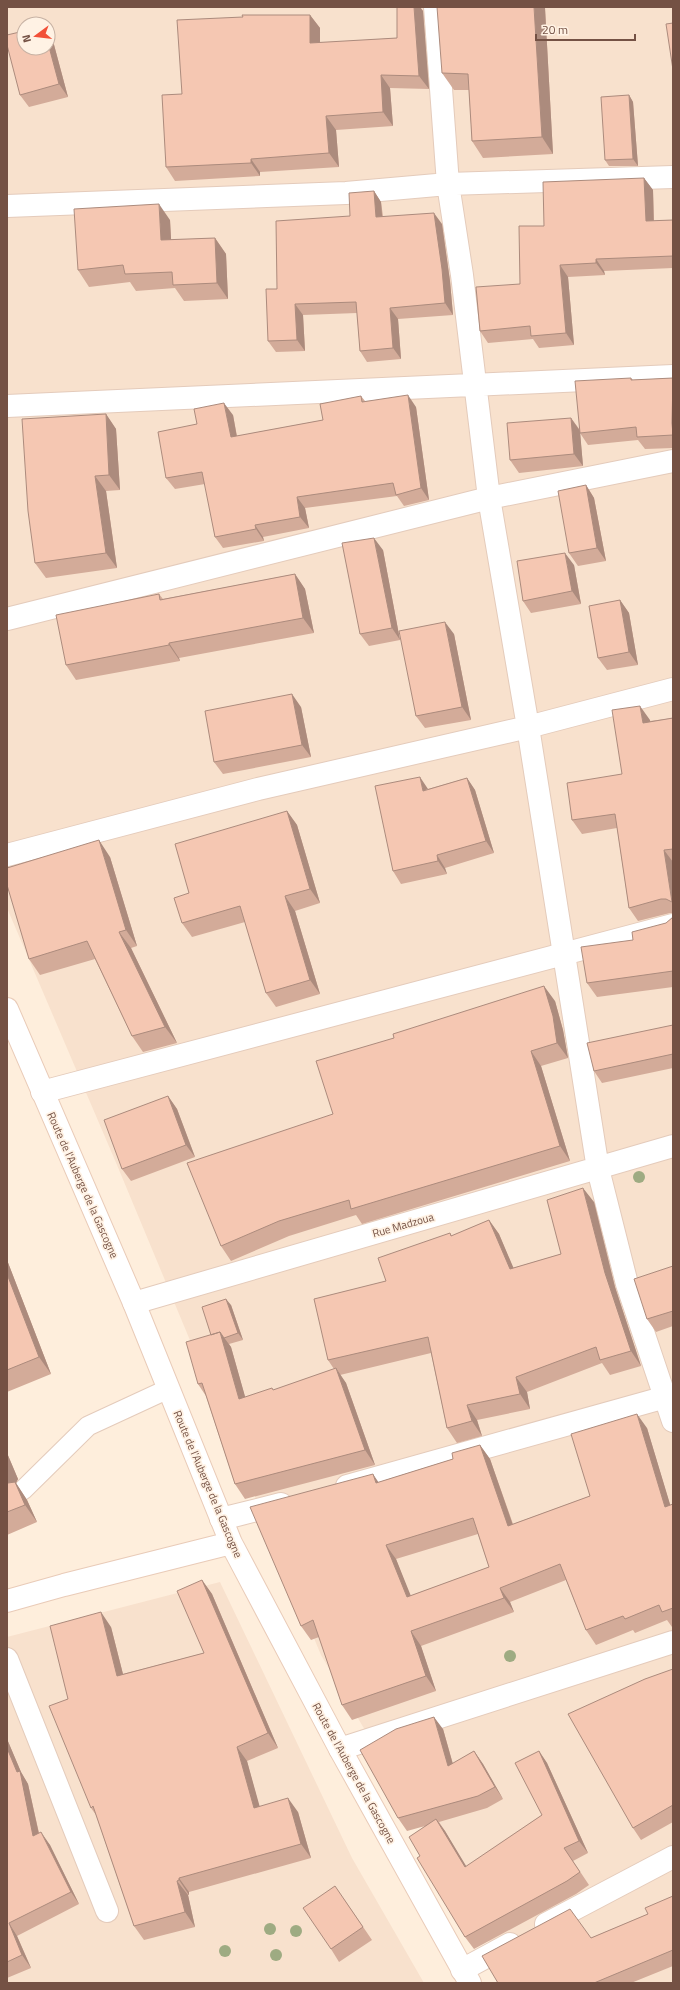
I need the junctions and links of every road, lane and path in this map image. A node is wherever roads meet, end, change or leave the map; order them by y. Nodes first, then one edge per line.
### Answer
1 (434, 7) edge
2 (673, 177) edge
3 (448, 184) junction
4 (7, 206) edge
5 (673, 376) edge
6 (476, 386) junction
7 (7, 406) edge
8 (673, 461) edge
9 (489, 498) junction
10 (7, 619) edge
11 (673, 689) edge
12 (528, 726) junction
13 (7, 854) edge
14 (673, 925) edge
15 (563, 954) junction
16 (7, 1009) edge
17 (42, 1092) junction
18 (673, 1146) edge
19 (598, 1168) junction
20 (134, 1303) junction
21 (168, 1389) junction
22 (669, 1396) edge
23 (673, 1421) edge
24 (23, 1490) dead end
25 (328, 1491) edge
26 (298, 1499) edge
27 (222, 1519) junction
28 (231, 1543) junction
29 (7, 1601) edge
30 (673, 1642) edge
31 (7, 1659) edge
32 (340, 1749) junction
33 (673, 1857) edge
34 (107, 1911) dead end
35 (466, 1976) edge

1 - 3 street
2 - 3 street
3 - 4 street
3 - 6 street
5 - 6 street
6 - 7 street
6 - 9 street
8 - 9 street
9 - 10 street
9 - 12 street
11 - 12 street
12 - 13 street
12 - 15 street
14 - 15 street
15 - 17 street
15 - 19 street
16 - 17 street, Route de l'Auberge de la Gascogne
17 - 20 street, Route de l'Auberge de la Gascogne
18 - 19 street, Rue Madzoua
19 - 20 street, Rue Madzoua
19 - 22 street
20 - 21 street, Route de l'Auberge de la Gascogne
21 - 24 lane
21 - 27 street, Route de l'Auberge de la Gascogne
22 - 23 street
22 - 25 street
26 - 27 street
27 - 28 street, Route de l'Auberge de la Gascogne
28 - 29 street
28 - 32 street, Route de l'Auberge de la Gascogne
30 - 32 street
31 - 34 street
32 - 35 street, Route de l'Auberge de la Gascogne
33 - 35 street

